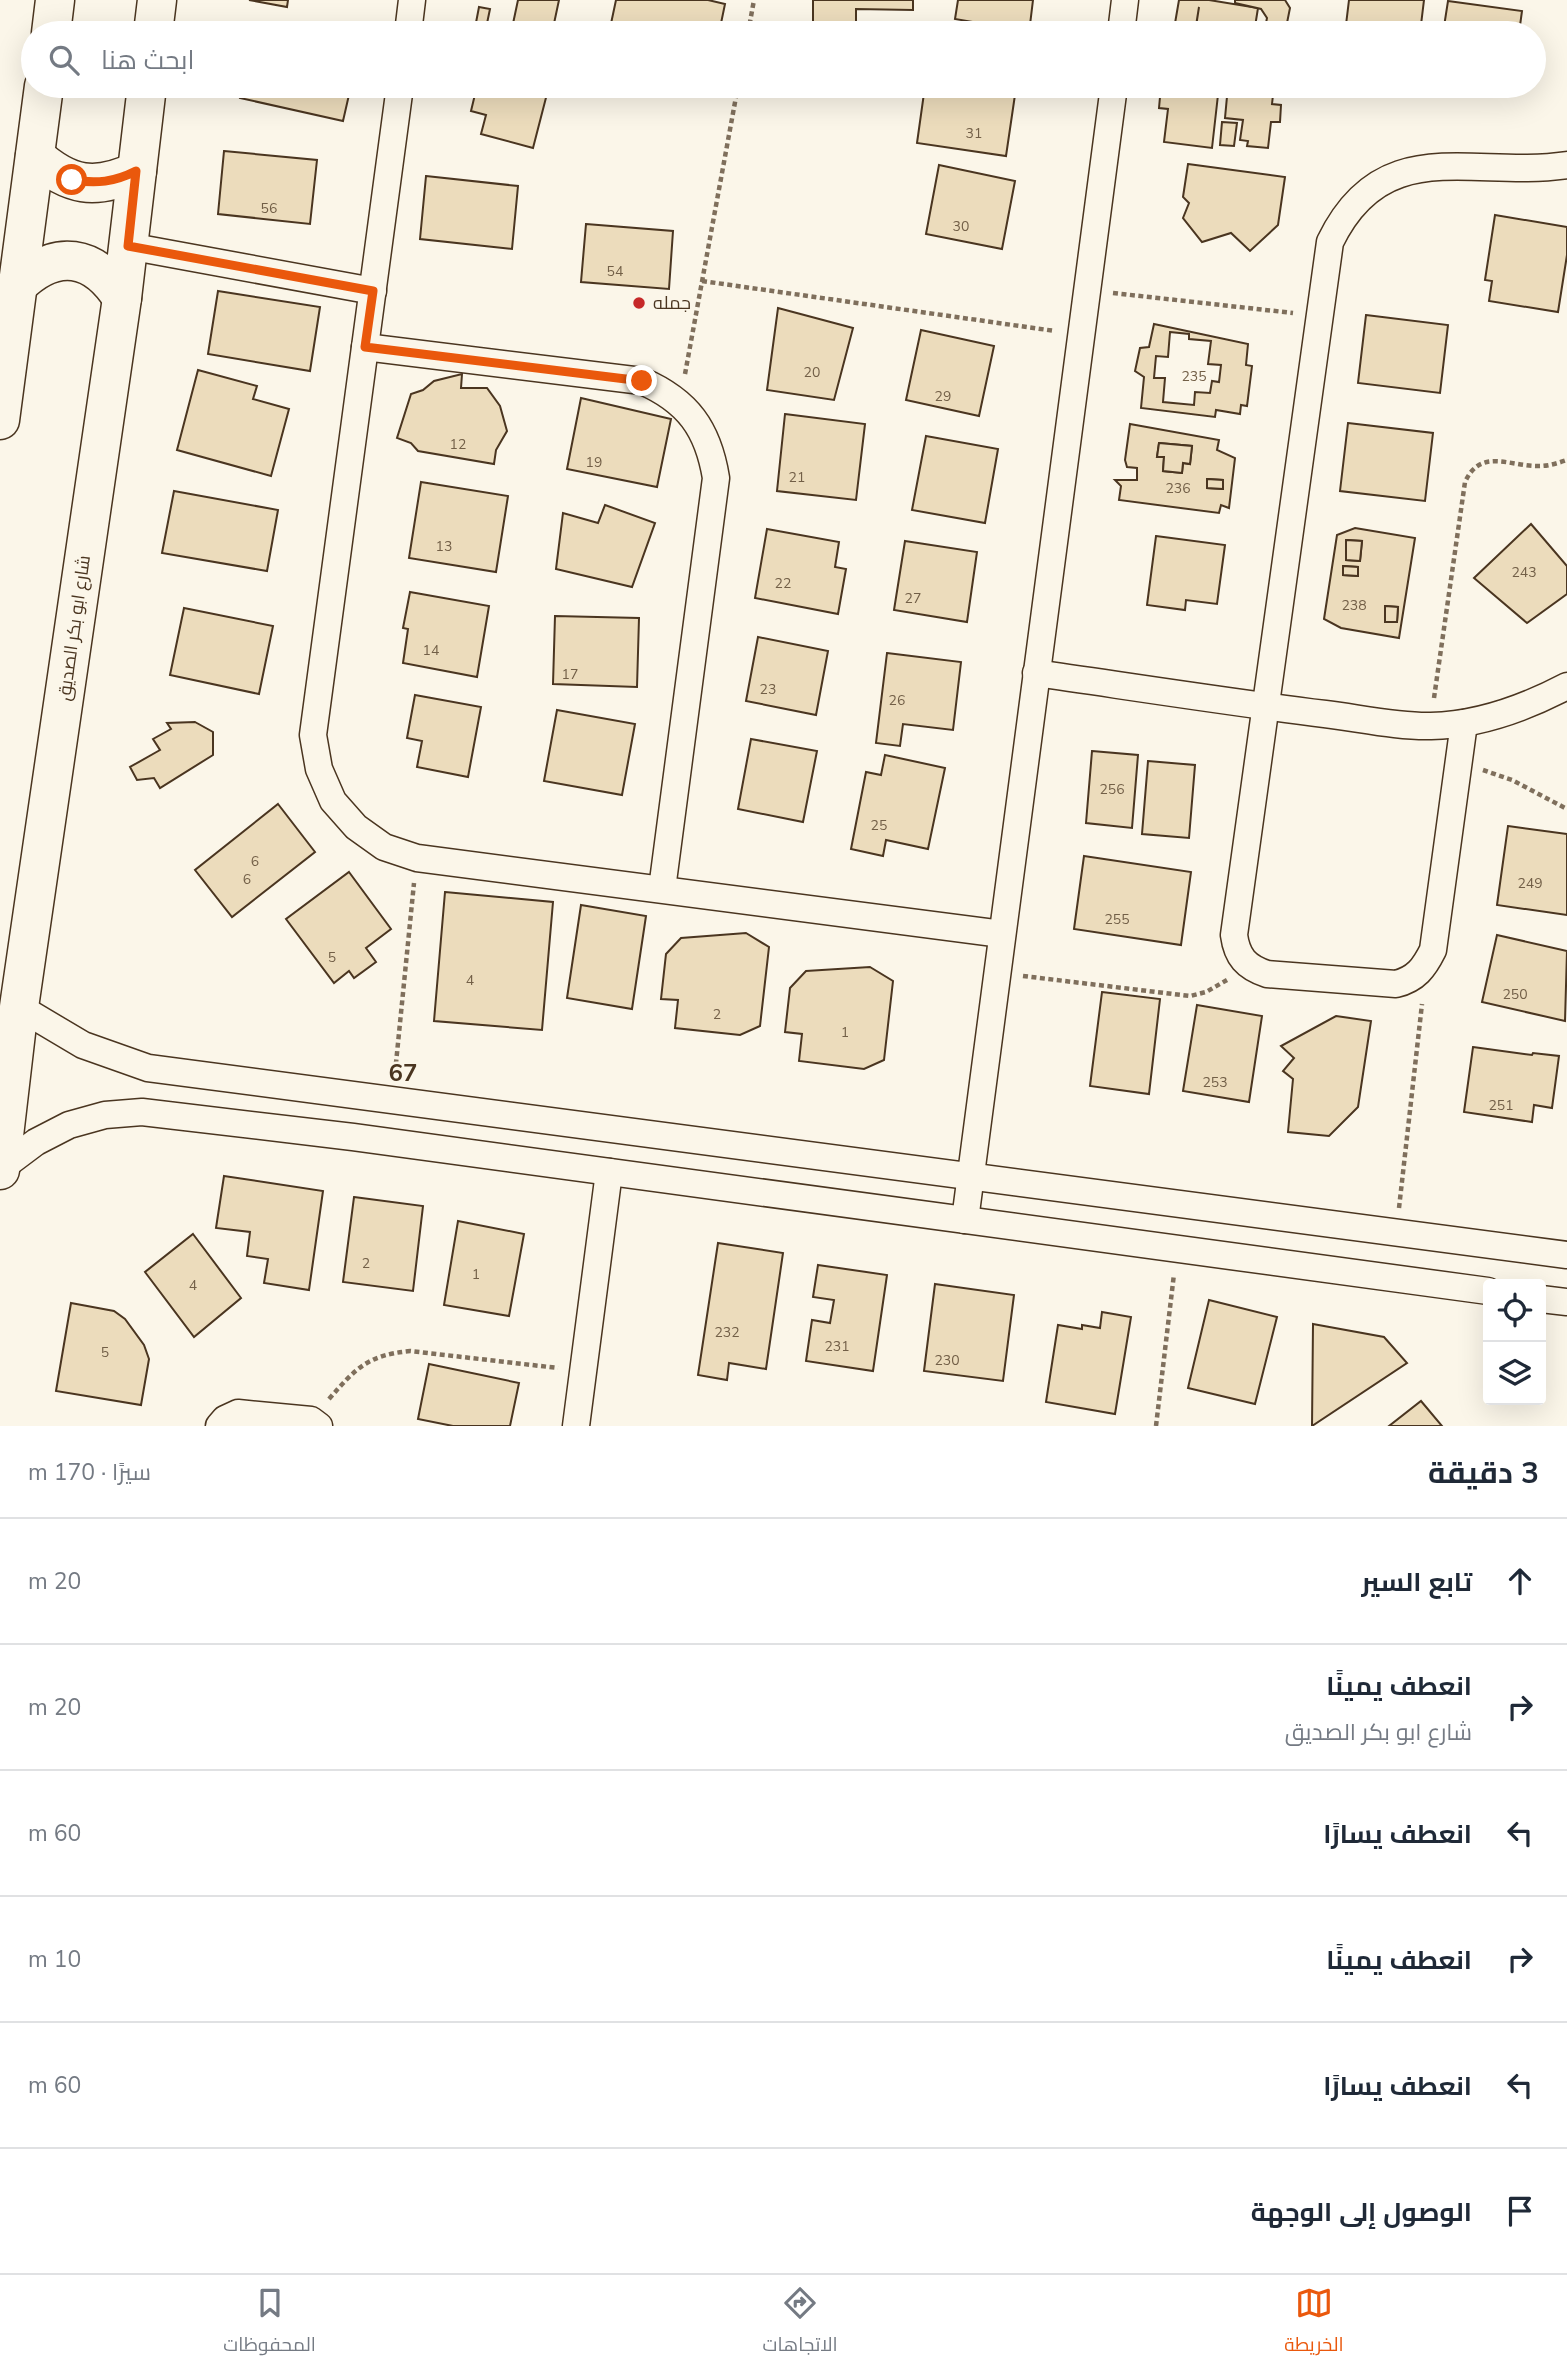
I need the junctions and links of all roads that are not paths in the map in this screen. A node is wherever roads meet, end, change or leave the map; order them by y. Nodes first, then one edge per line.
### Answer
1 (55, 0) edge
2 (157, 0) edge
3 (412, 0) edge
4 (1125, 0) edge
5 (52, 21) edge
6 (154, 21) edge
7 (409, 21) edge
8 (1122, 21) edge
9 (42, 98) edge
10 (145, 98) edge
11 (399, 98) edge
12 (1112, 98) edge
13 (35, 156) junction
14 (1567, 164) edge
15 (136, 171) junction
16 (128, 246) junction
17 (18, 285) junction
18 (373, 291) junction
19 (122, 298) junction
20 (365, 347) junction
21 (0, 420) edge
22 (1036, 673) junction
23 (1567, 686) edge
24 (1265, 707) junction
25 (1464, 723) junction
26 (662, 889) junction
27 (1002, 934) junction
28 (19, 1007) junction
29 (354, 1097) junction
30 (353, 1137) junction
31 (0, 1169) edge
32 (609, 1172) junction
33 (971, 1177) junction
34 (965, 1220) junction
35 (1567, 1255) edge
36 (1483, 1291) edge
37 (1546, 1300) edge
38 (1567, 1302) edge
39 (315, 1423) edge
40 (219, 1426) edge
41 (576, 1426) edge

1 - 5 main road
2 - 6 main road
3 - 7 street
4 - 8 street
9 - 13 main road
10 - 15 main road, شارع ابو بكر الصديق
11 - 18 street
12 - 22 street
13 - 15 main road
13 - 17 main road
14 - 24 street
15 - 16 main road, شارع ابو بكر الصديق
16 - 18 street
16 - 19 main road, شارع ابو بكر الصديق
17 - 19 main road
17 - 21 main road
18 - 20 street
19 - 28 main road, شارع ابو بكر الصديق
20 - 26 street
20 - 26 street
22 - 24 street
22 - 27 street
23 - 25 street
24 - 25 street
24 - 25 street
26 - 27 street
27 - 33 street
28 - 29 street
28 - 31 main road, شارع ابو بكر الصديق
29 - 30 street
29 - 33 street
30 - 31 street
30 - 32 street
32 - 34 street
32 - 41 street
33 - 34 street
33 - 35 street
34 - 36 street
37 - 38 street
39 - 40 street

